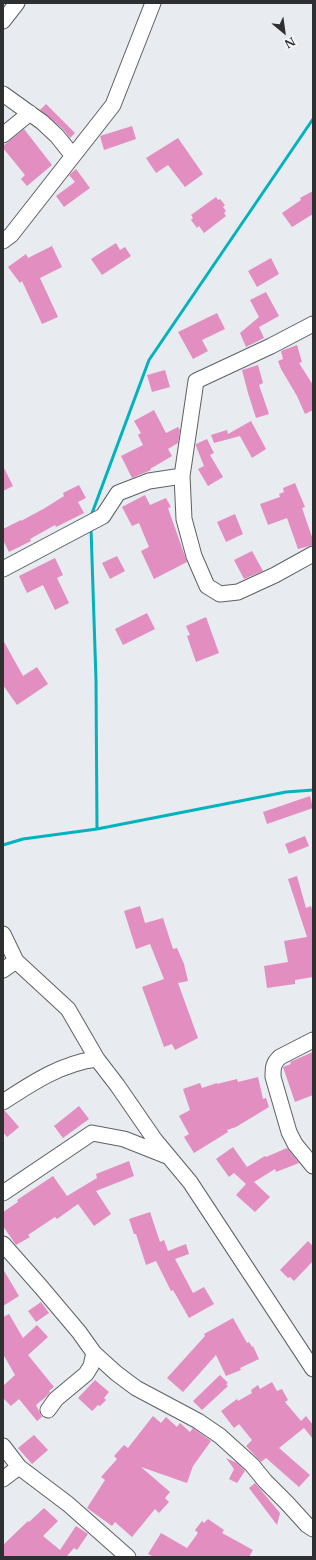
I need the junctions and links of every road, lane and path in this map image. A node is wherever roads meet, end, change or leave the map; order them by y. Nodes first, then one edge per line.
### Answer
1 (17, 3) edge
2 (153, 3) edge
3 (3, 21) edge
4 (3, 94) edge
5 (30, 113) junction
6 (3, 135) edge
7 (74, 156) junction
8 (3, 241) edge
9 (313, 324) edge
10 (182, 476) junction
11 (313, 554) edge
12 (3, 569) edge
13 (3, 934) edge
14 (16, 961) junction
15 (3, 970) edge
16 (313, 1040) edge
17 (98, 1059) junction
18 (3, 1102) edge
19 (168, 1156) junction
20 (313, 1166) edge
21 (3, 1194) edge
22 (3, 1244) edge
23 (94, 1353) junction
24 (313, 1369) edge
25 (48, 1410) dead end
26 (3, 1446) edge
27 (19, 1468) junction
28 (3, 1478) edge
29 (313, 1529) edge
30 (128, 1557) edge

1 - 3 street
2 - 7 street
4 - 5 street
5 - 6 street
5 - 7 street
7 - 8 street
9 - 10 street
10 - 11 street
10 - 12 street
13 - 14 street
14 - 15 street
14 - 17 street
16 - 20 street
17 - 18 street
17 - 19 street
19 - 21 street
19 - 24 street
22 - 23 street
23 - 25 street
23 - 29 street
26 - 27 street
27 - 28 street
27 - 30 street

